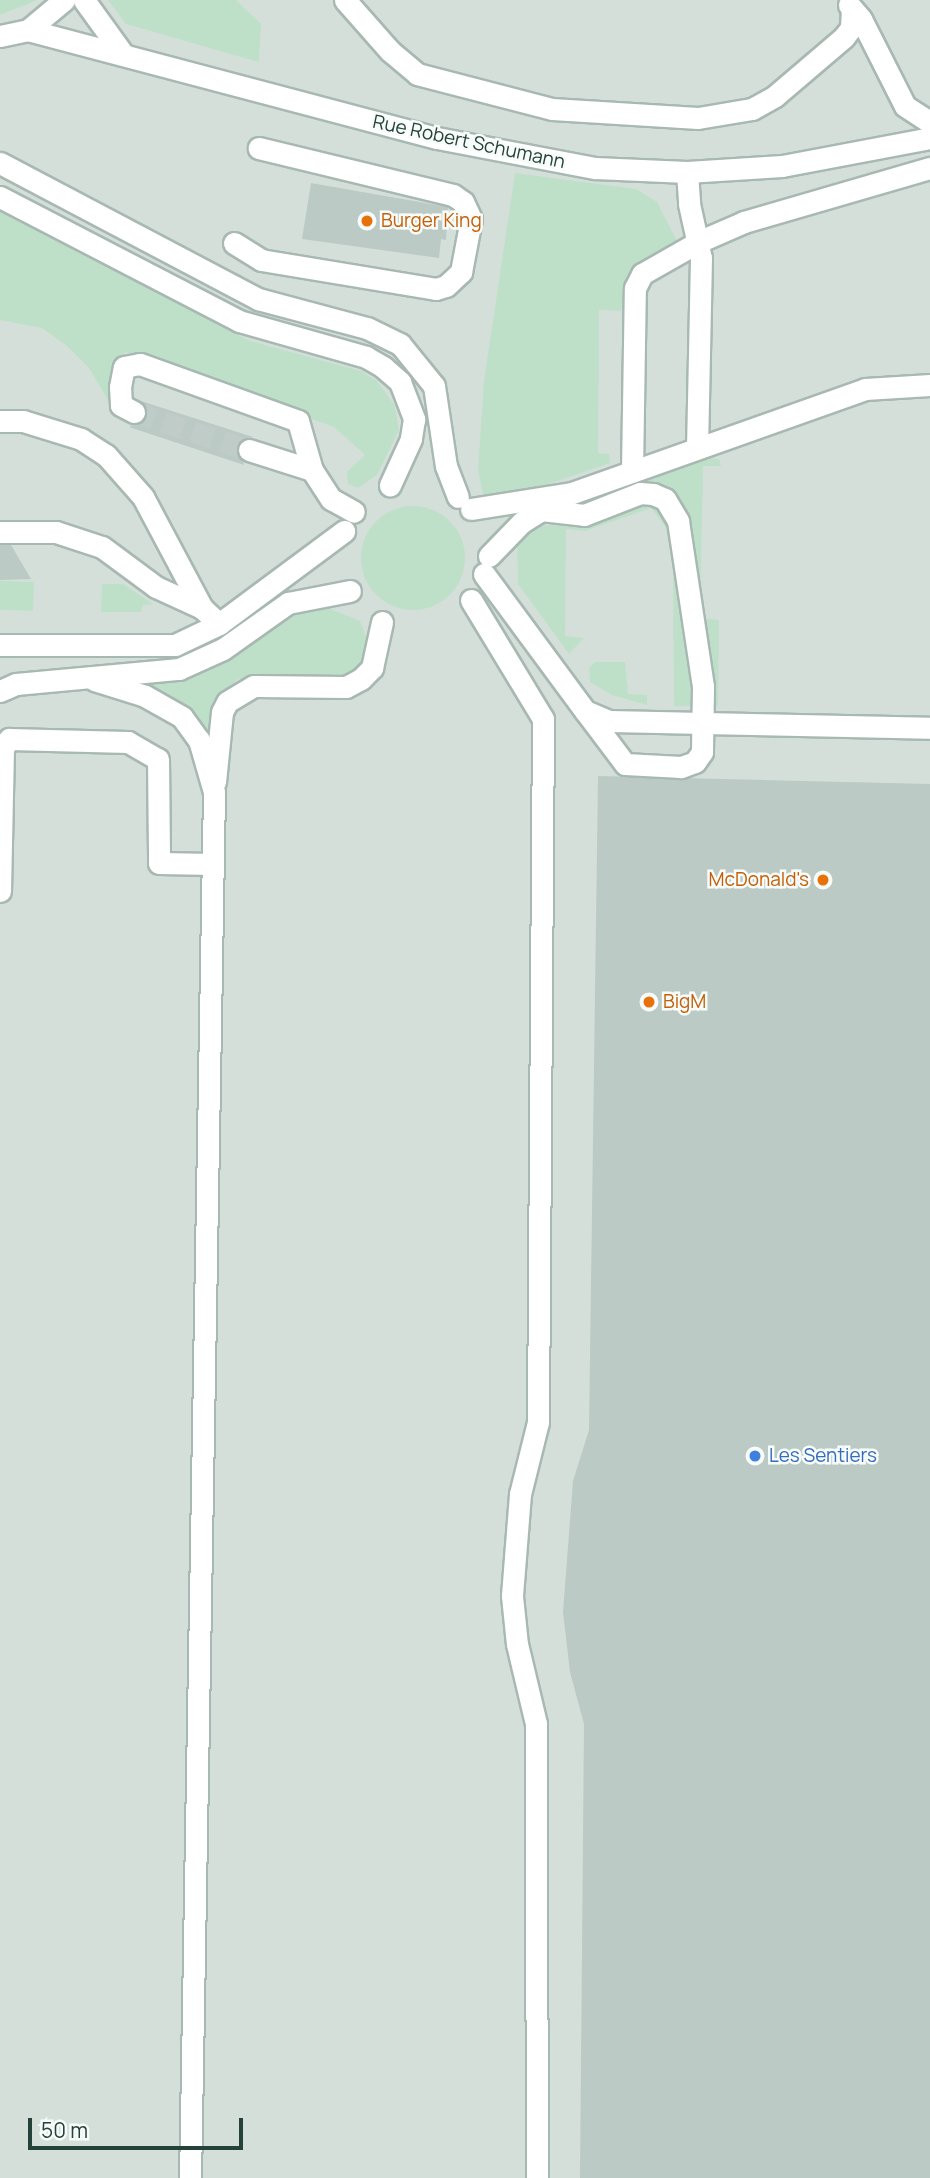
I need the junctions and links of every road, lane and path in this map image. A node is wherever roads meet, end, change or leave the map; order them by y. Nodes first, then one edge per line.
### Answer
1 (64, 0) edge
2 (84, 0) edge
3 (345, 0) edge
4 (849, 5) edge
5 (9, 37) edge
6 (125, 56) junction
7 (930, 122) edge
8 (930, 138) edge
9 (259, 148) dead end
10 (0, 163) edge
11 (930, 168) edge
12 (687, 172) junction
13 (0, 197) edge
14 (698, 242) junction
15 (234, 243) dead end
16 (930, 385) edge
17 (134, 412) dead end
18 (0, 421) edge
19 (697, 448) junction
20 (249, 450) tunnel mouth
21 (312, 470) junction
22 (632, 471) junction
23 (390, 485) dead end
24 (572, 493) junction
25 (541, 510) junction
26 (0, 532) edge
27 (350, 591) dead end
28 (471, 600) dead end
29 (202, 608) junction
30 (382, 622) dead end
31 (219, 624) junction
32 (0, 645) edge
33 (94, 680) junction
34 (0, 691) edge
35 (585, 711) junction
36 (703, 723) junction
37 (930, 728) edge
38 (214, 792) junction
39 (213, 864) junction
40 (0, 891) edge
41 (534, 2148) junction
42 (190, 2178) edge
43 (524, 2178) edge
44 (537, 2178) edge

1 - 5 street
2 - 6 street
3 - 4 street
4 - 7 street
5 - 6 street, Rue Robert Schumann
6 - 12 street, Rue Robert Schumann
8 - 12 street, Rue Robert Schumann
9 - 15 street
10 - 24 street
11 - 14 street
12 - 14 street
13 - 23 street
14 - 19 street
14 - 22 street
16 - 19 street
17 - 21 street
18 - 29 street
19 - 22 street
20 - 21 street
21 - 31 street
22 - 24 street
24 - 25 street
25 - 35 street
25 - 36 street
26 - 29 street
27 - 33 street
28 - 41 street
29 - 31 street
30 - 38 street
31 - 32 street
33 - 34 street
33 - 38 street
35 - 36 street
35 - 36 street
36 - 37 street
38 - 39 street
39 - 40 street
39 - 42 street
41 - 43 street
41 - 44 street

